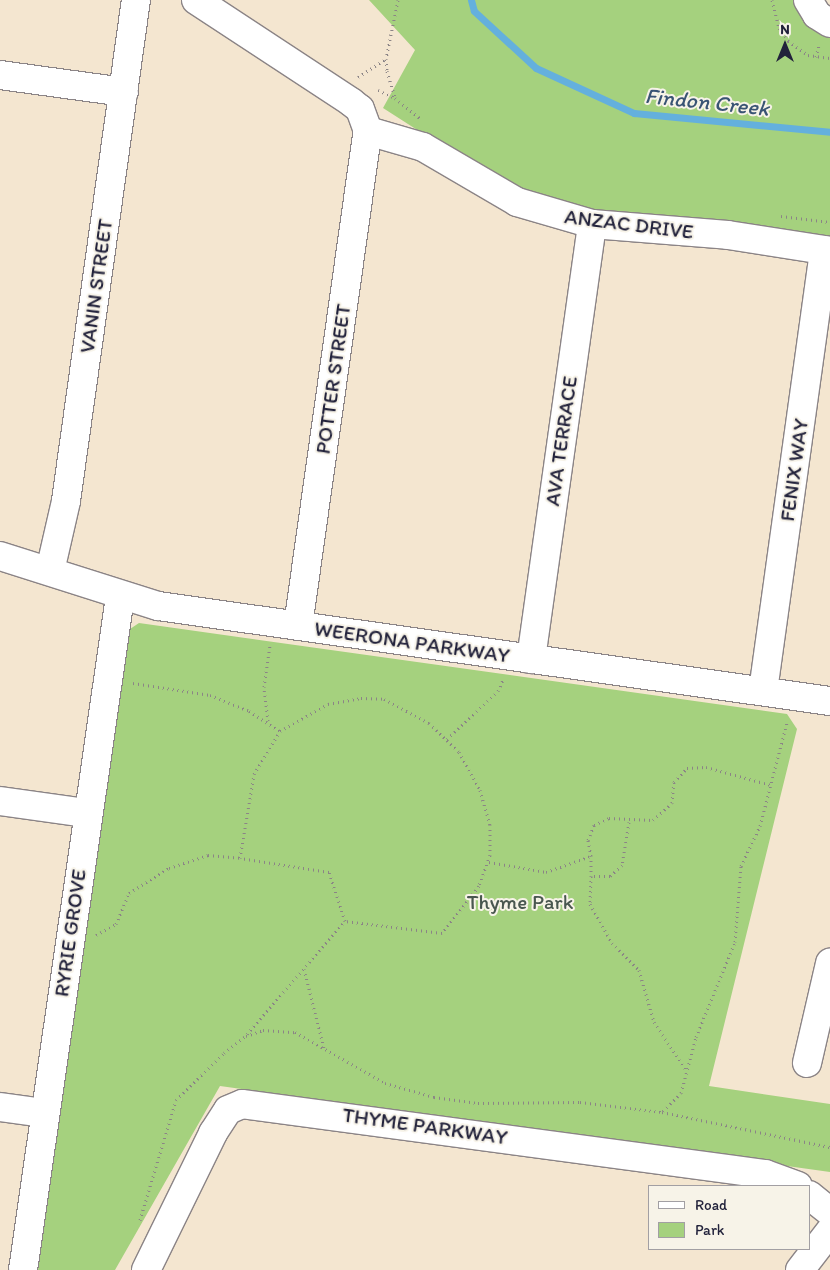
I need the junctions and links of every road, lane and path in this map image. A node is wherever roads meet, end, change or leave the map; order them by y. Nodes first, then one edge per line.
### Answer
1 (136, 0) edge
2 (196, 0) edge
3 (398, 0) edge
4 (772, 0) edge
5 (808, 0) edge
6 (830, 23) edge
7 (830, 58) edge
8 (386, 59) junction
9 (0, 75) edge
10 (357, 76) dead end
11 (124, 92) junction
12 (426, 123) dead end
13 (368, 131) junction
14 (774, 215) dead end
15 (830, 222) edge
16 (592, 224) junction
17 (827, 250) edge
18 (0, 556) edge
19 (50, 571) junction
20 (120, 598) junction
21 (286, 624) junction
22 (518, 657) junction
23 (105, 679) junction
24 (763, 691) junction
25 (830, 700) edge
26 (781, 721) dead end
27 (268, 722) junction
28 (280, 731) junction
29 (448, 739) junction
30 (771, 784) junction
31 (0, 801) edge
32 (86, 813) junction
33 (629, 822) junction
34 (591, 856) junction
35 (240, 858) junction
36 (489, 862) junction
37 (592, 876) junction
38 (344, 921) junction
39 (70, 932) junction
40 (830, 962) edge
41 (304, 969) junction
42 (246, 1036) dead end
43 (324, 1048) dead end
44 (807, 1062) dead end
45 (686, 1070) junction
46 (0, 1107) edge
47 (662, 1112) dead end
48 (44, 1113) junction
49 (795, 1185) edge
50 (810, 1196) edge
51 (830, 1212) edge
52 (830, 1231) edge
53 (23, 1270) edge
54 (146, 1270) edge
55 (800, 1270) edge

1 - 11 street, VANIN STREET
2 - 13 street
3 - 8 path
4 - 7 path
5 - 6 street
8 - 10 path
8 - 12 path
9 - 11 street
11 - 19 street, VANIN STREET
13 - 16 street, ANZAC DRIVE
13 - 21 street, POTTER STREET
14 - 15 path
16 - 17 street, ANZAC DRIVE
16 - 22 street, AVA TERRACE
17 - 24 street, FENIX WAY
18 - 19 street, WEERONA PARKWAY
19 - 20 street, WEERONA PARKWAY
20 - 21 street, WEERONA PARKWAY
20 - 23 street, RYRIE GROVE
21 - 22 street, WEERONA PARKWAY
21 - 27 path
22 - 24 street, WEERONA PARKWAY
22 - 29 path
23 - 27 path
23 - 32 street, RYRIE GROVE
24 - 25 street, WEERONA PARKWAY
26 - 30 path
27 - 28 path
28 - 29 path
28 - 35 path
29 - 36 path
30 - 33 path
30 - 45 path
31 - 32 street
32 - 39 street, RYRIE GROVE
33 - 34 path
33 - 37 path
34 - 36 path
34 - 37 path
35 - 38 path
35 - 39 path
36 - 38 path
37 - 45 path
38 - 41 path
39 - 48 street, RYRIE GROVE
40 - 44 street
41 - 42 path
41 - 43 path
45 - 47 path
46 - 48 street
48 - 53 street, RYRIE GROVE
49 - 54 street, THYME PARKWAY
50 - 51 street
52 - 55 street

